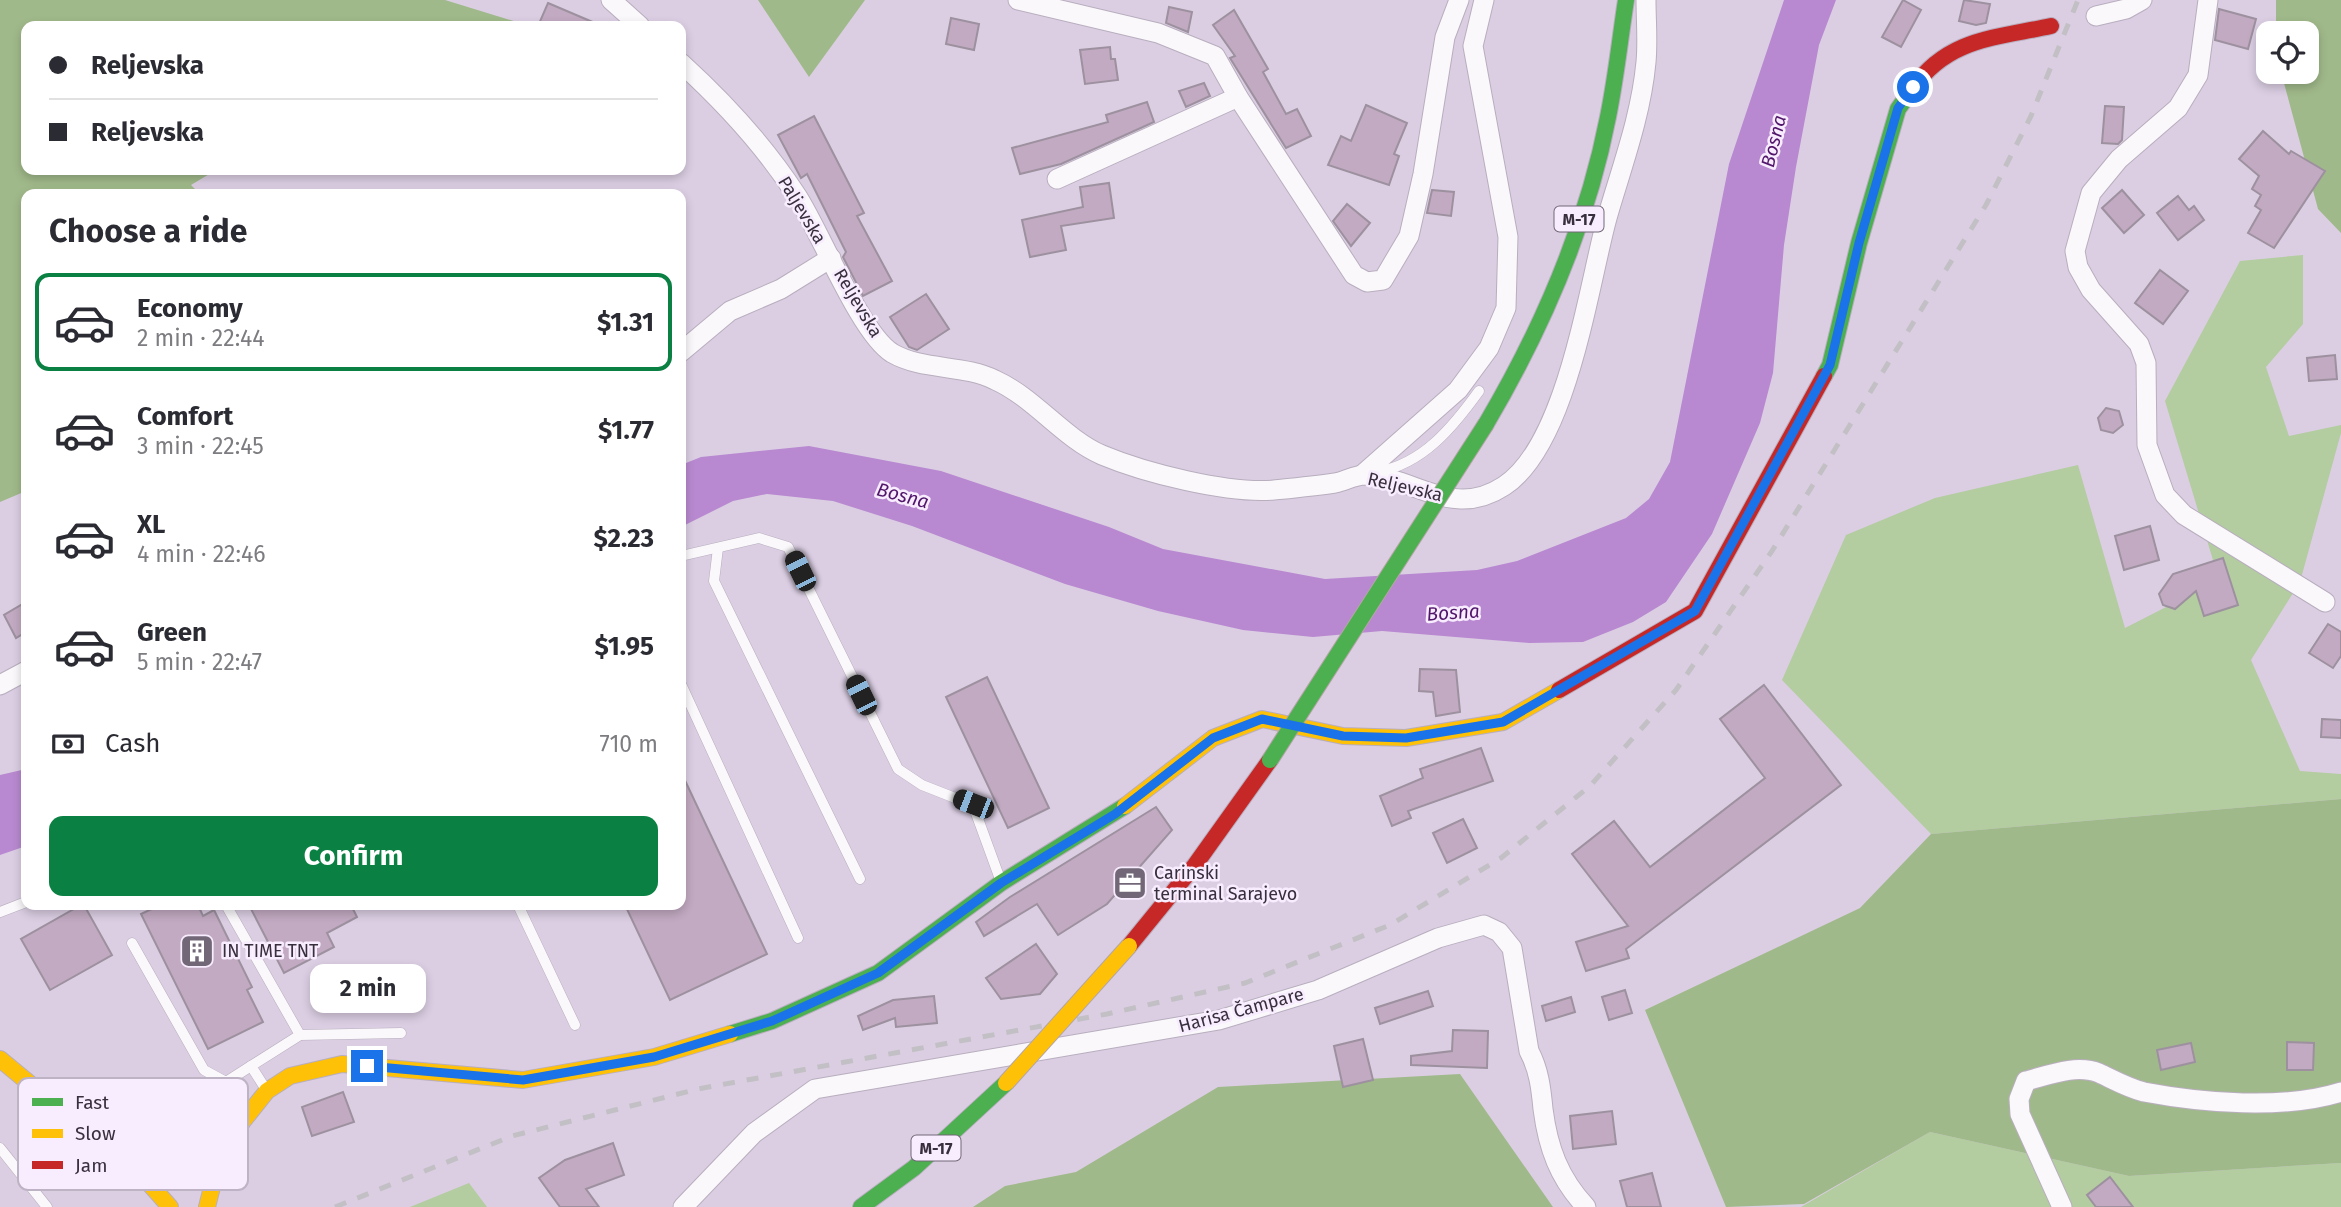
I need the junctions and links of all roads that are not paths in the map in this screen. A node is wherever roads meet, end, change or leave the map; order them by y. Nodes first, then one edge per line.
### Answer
1 (611, 0) edge
2 (1018, 0) edge
3 (1460, 0) edge
4 (1484, 0) edge
5 (1626, 0) edge
6 (1646, 0) edge
7 (2142, 0) edge
8 (2207, 0) edge
9 (1044, 4) edge
10 (2096, 16) dead end
11 (634, 21) edge
12 (2051, 26) dead end
13 (686, 68) edge
14 (1238, 97) junction
15 (1057, 179) dead end
16 (831, 258) junction
17 (686, 348) edge
18 (1479, 391) dead end
19 (1363, 474) junction
20 (718, 548) junction
21 (686, 555) edge
22 (2325, 603) dead end
23 (21, 674) edge
24 (0, 685) edge
25 (686, 695) edge
26 (860, 879) dead end
27 (1001, 883) junction
28 (21, 904) edge
29 (229, 910) edge
30 (520, 910) edge
31 (0, 912) edge
32 (798, 938) dead end
33 (132, 943) dead end
34 (575, 1025) dead end
35 (401, 1033) dead end
36 (300, 1035) junction
37 (0, 1059) edge
38 (251, 1066) junction
39 (23, 1078) edge
40 (219, 1078) edge
41 (232, 1078) edge
42 (267, 1091) junction
43 (2341, 1092) edge
44 (248, 1115) edge
45 (0, 1148) edge
46 (18, 1171) edge
47 (33, 1190) edge
48 (154, 1190) edge
49 (211, 1190) edge
50 (166, 1205) edge
51 (47, 1207) edge
52 (207, 1207) edge
53 (683, 1207) edge
54 (861, 1207) edge
55 (1586, 1207) edge
56 (2062, 1207) edge

1 - 11 street
2 - 9 street
3 - 14 street
4 - 19 street
5 - 54 street, M-17, bridge
6 - 19 street, Reljevska
7 - 10 street
8 - 22 street
9 - 14 street
12 - 27 street
13 - 16 street, Paljevska
14 - 15 street
16 - 17 street, Paljevska
16 - 19 street, Reljevska
18 - 19 lane
20 - 21 lane
20 - 26 lane
20 - 27 lane
23 - 24 street
25 - 32 lane
27 - 42 street
28 - 31 lane
29 - 36 lane
30 - 34 lane
33 - 40 lane
35 - 36 lane
36 - 38 lane
37 - 39 street
38 - 41 lane
38 - 42 lane
42 - 44 street
43 - 56 street
45 - 46 lane
47 - 51 lane
48 - 50 street
49 - 52 street
53 - 55 street, Harisa Čampare

